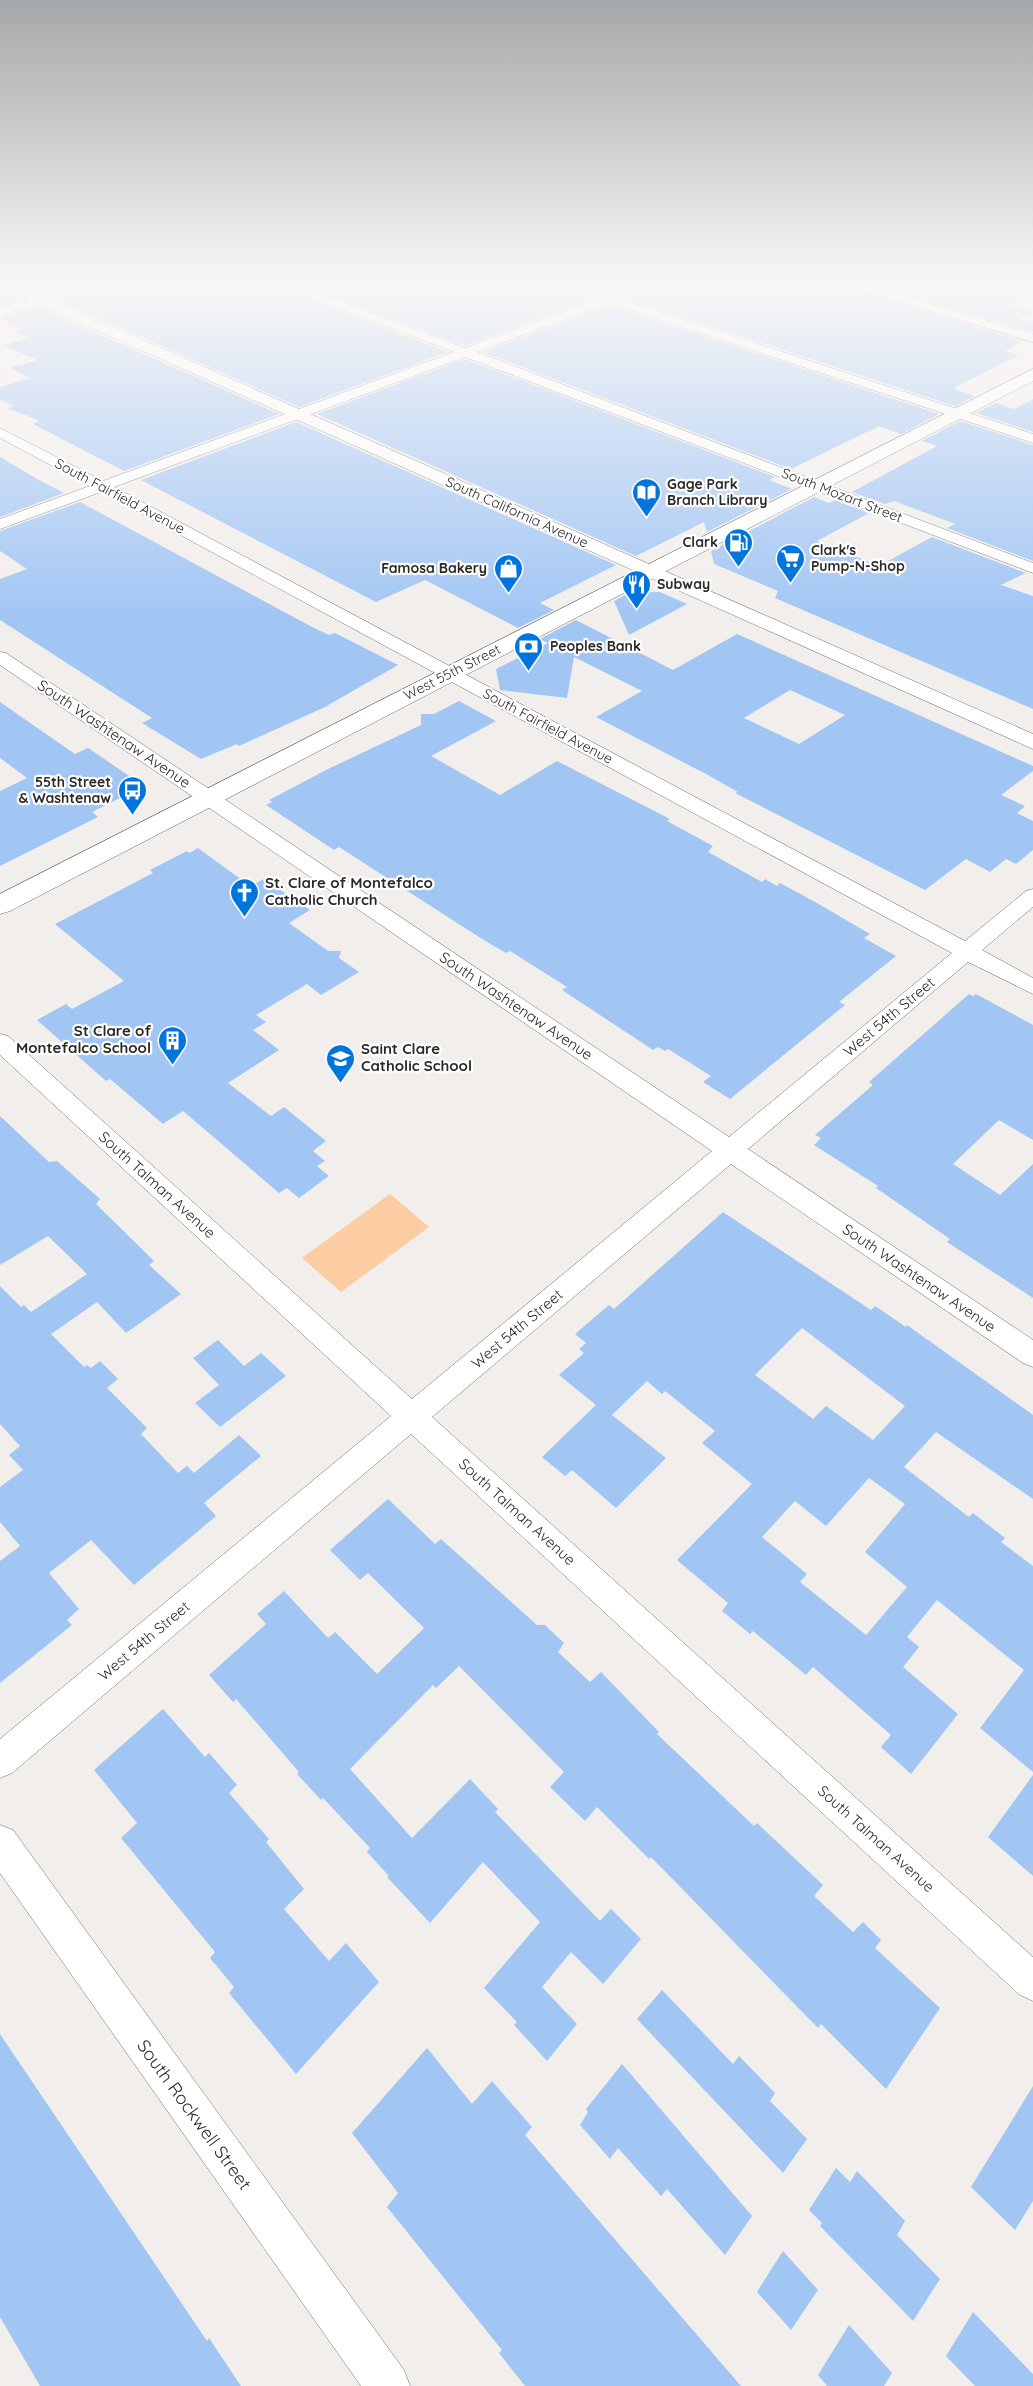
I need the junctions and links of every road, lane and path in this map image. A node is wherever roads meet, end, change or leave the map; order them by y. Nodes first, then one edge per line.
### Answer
1 (252, 393) edge
2 (354, 393) edge
3 (573, 393) edge
4 (894, 393) edge
5 (996, 393) edge
6 (298, 414) junction
7 (956, 414) junction
8 (0, 432) edge
9 (1033, 439) edge
10 (102, 486) junction
11 (816, 486) junction
12 (0, 524) edge
13 (1033, 568) edge
14 (650, 572) junction
15 (0, 657) edge
16 (450, 674) junction
17 (1033, 742) edge
18 (209, 798) junction
19 (1033, 896) edge
20 (0, 905) edge
21 (967, 951) junction
22 (1033, 987) edge
23 (0, 1042) edge
24 (730, 1150) junction
25 (1033, 1355) edge
26 (412, 1416) junction
27 (0, 1761) edge
28 (0, 1843) edge
29 (1033, 1982) edge
30 (388, 2386) edge

1 - 6 street, South California Avenue
2 - 6 street
3 - 11 street, South Mozart Street
4 - 7 street
5 - 7 main road, West 55th Street
6 - 10 street
6 - 14 street, South California Avenue
7 - 9 street
7 - 11 main road, West 55th Street
8 - 10 street, South Fairfield Avenue
10 - 12 street
10 - 16 street, South Fairfield Avenue
11 - 13 street, South Mozart Street
11 - 14 main road, West 55th Street
14 - 16 main road, West 55th Street
14 - 17 street, South California Avenue
15 - 18 street, South Washtenaw Avenue
16 - 18 main road, West 55th Street
16 - 21 street, South Fairfield Avenue
18 - 20 main road, West 55th Street
18 - 24 street, South Washtenaw Avenue
19 - 21 street, West 54th Street
21 - 22 street, South Fairfield Avenue
21 - 24 street, West 54th Street
23 - 26 street, South Talman Avenue
24 - 25 street, South Washtenaw Avenue
24 - 26 street, West 54th Street
26 - 27 street, West 54th Street
26 - 29 street, South Talman Avenue
28 - 30 street, South Rockwell Street

